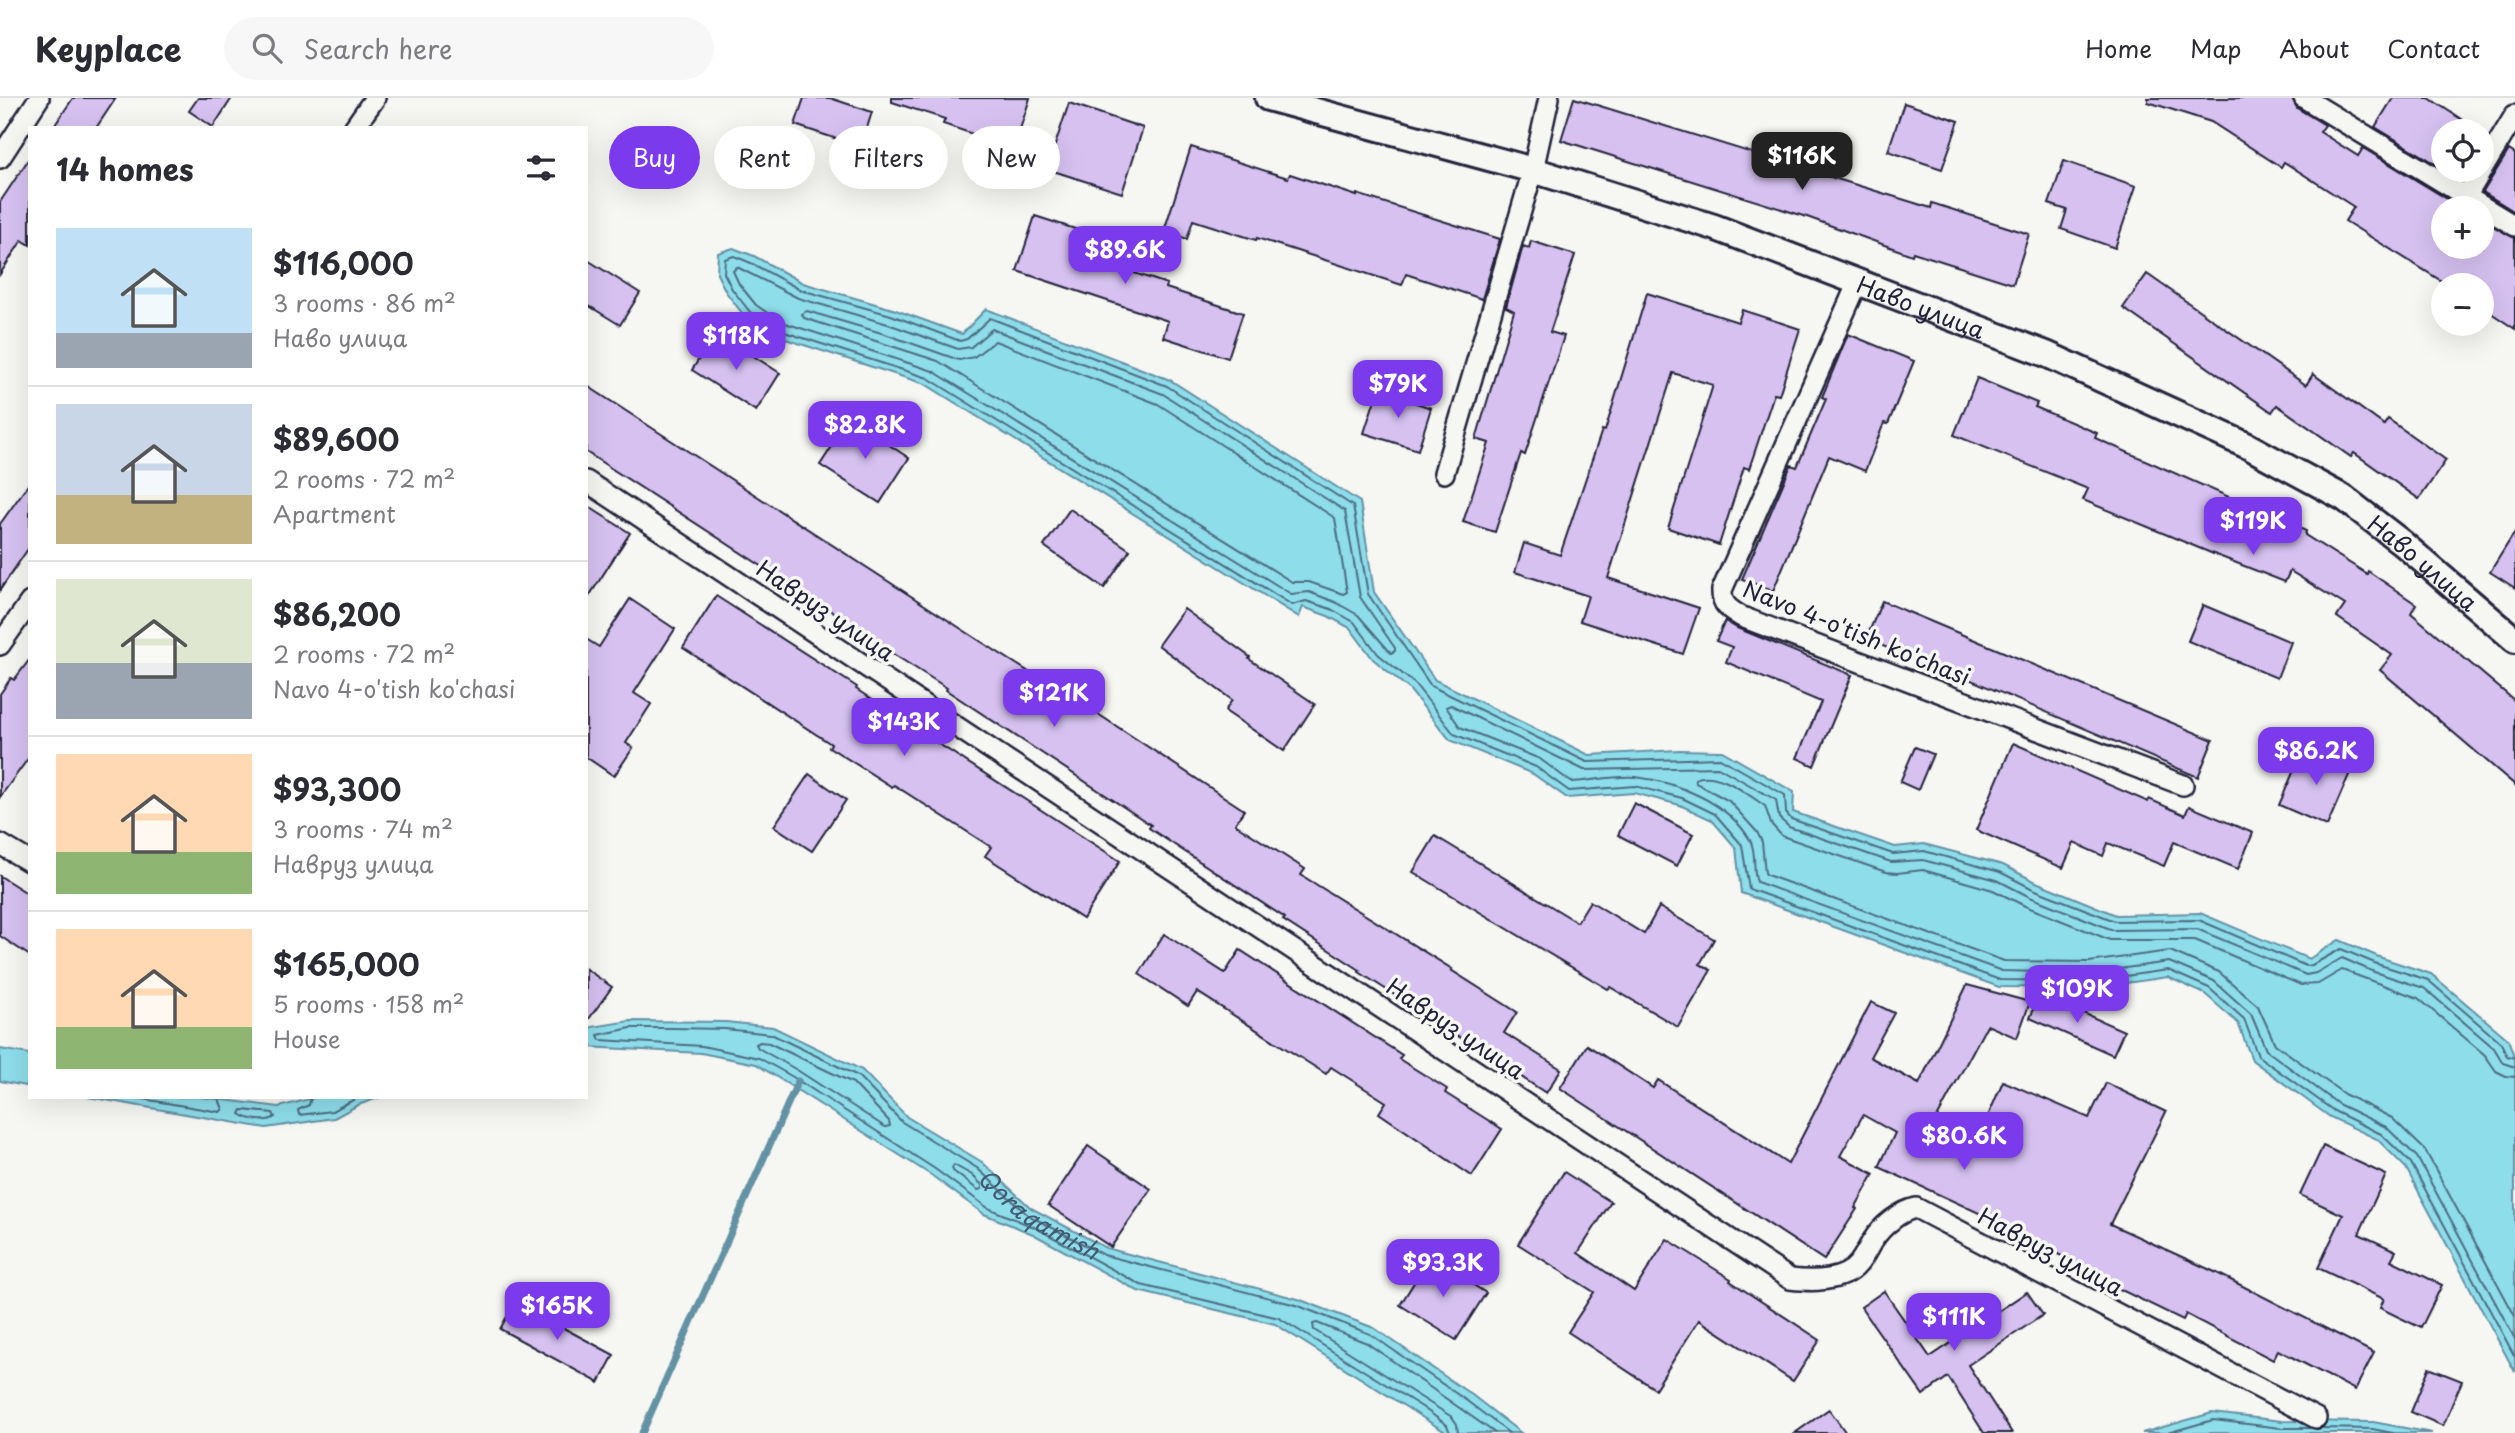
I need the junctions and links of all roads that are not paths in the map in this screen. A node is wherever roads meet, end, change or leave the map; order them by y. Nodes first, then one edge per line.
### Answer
1 (39, 98) edge
2 (374, 98) edge
3 (1268, 98) edge
4 (1549, 98) edge
5 (2304, 98) edge
6 (2515, 115) edge
7 (355, 126) edge
8 (0, 158) edge
9 (1533, 170) junction
10 (2467, 195) junction
11 (2515, 226) edge
12 (1858, 282) junction
13 (1444, 473) dead end
14 (588, 482) edge
15 (28, 605) edge
16 (2515, 640) edge
17 (0, 645) edge
18 (2183, 785) dead end
19 (0, 844) edge
20 (28, 861) edge
21 (2316, 1418) dead end

1 - 8 street
2 - 7 street
3 - 9 street, Наво улица
4 - 9 street
5 - 10 street
6 - 10 street
9 - 12 street, Наво улица
9 - 13 street
10 - 11 street
12 - 16 street, Наво улица
12 - 18 street, Navo 4-o'tish ko'chasi
14 - 21 street, Навруз улица
15 - 17 street
19 - 20 street

